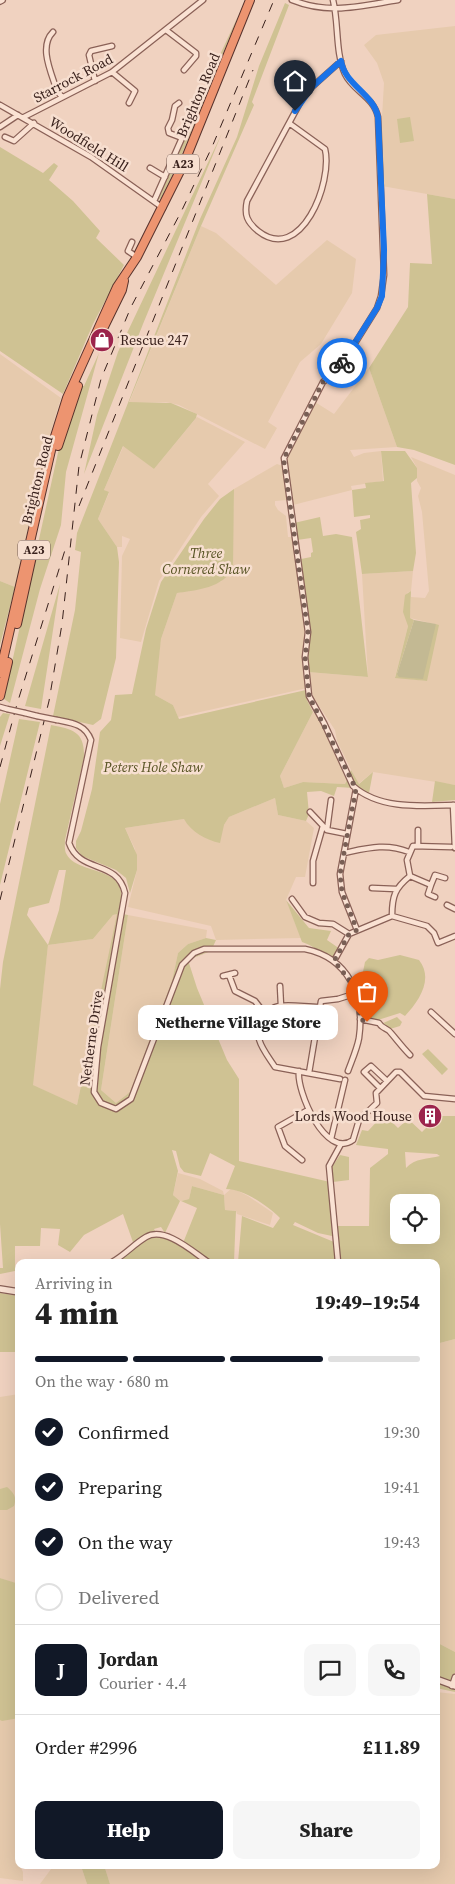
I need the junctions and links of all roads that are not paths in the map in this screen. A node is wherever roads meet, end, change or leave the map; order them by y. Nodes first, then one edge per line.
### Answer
1 (203, 0) edge
2 (250, 0) edge
3 (292, 0) edge
4 (333, 0) edge
5 (398, 0) edge
6 (335, 10) junction
7 (166, 30) junction
8 (53, 32) dead end
9 (112, 46) dead end
10 (341, 61) junction
11 (184, 70) dead end
12 (112, 72) junction
13 (95, 81) junction
14 (62, 96) junction
15 (179, 103) dead end
16 (129, 104) dead end
17 (0, 105) edge
18 (18, 115) junction
19 (24, 117) junction
20 (34, 123) junction
21 (289, 123) junction
22 (0, 127) edge
23 (6, 137) dead end
24 (150, 168) dead end
25 (165, 177) junction
26 (154, 201) junction
27 (163, 208) junction
28 (132, 242) dead end
29 (137, 257) junction
30 (124, 279) junction
31 (0, 673) edge
32 (0, 696) edge
33 (0, 707) edge
34 (356, 789) junction
35 (331, 800) dead end
36 (454, 805) edge
37 (310, 812) dead end
38 (325, 828) junction
39 (418, 830) dead end
40 (347, 834) junction
41 (418, 845) junction
42 (453, 848) edge
43 (409, 852) junction
44 (344, 853) junction
45 (410, 876) junction
46 (445, 878) dead end
47 (313, 883) dead end
48 (431, 885) junction
49 (372, 888) dead end
50 (396, 889) junction
51 (436, 896) dead end
52 (292, 899) dead end
53 (447, 905) dead end
54 (455, 909) edge
55 (392, 916) junction
56 (357, 930) junction
57 (349, 934) junction
58 (455, 936) edge
59 (334, 961) junction
60 (236, 973) dead end
61 (229, 975) junction
62 (222, 976) dead end
63 (280, 986) dead end
64 (357, 993) junction
65 (281, 1006) junction
66 (319, 1008) junction
67 (432, 1012) dead end
68 (265, 1014) junction
69 (360, 1019) junction
70 (455, 1034) edge
71 (410, 1055) dead end
72 (299, 1071) junction
73 (348, 1071) dead end
74 (309, 1073) junction
75 (340, 1079) dead end
76 (346, 1080) dead end
77 (387, 1081) junction
78 (380, 1088) junction
79 (455, 1099) edge
80 (308, 1110) junction
81 (331, 1139) junction
82 (341, 1144) junction
83 (302, 1160) dead end
84 (116, 1259) edge
85 (204, 1259) edge
86 (338, 1259) edge
87 (0, 1289) edge
88 (15, 1291) edge
89 (455, 1677) edge
90 (440, 1681) edge
91 (454, 1686) edge

1 - 7 street, Starrock Road
2 - 27 highway, Brighton Road / A23
3 - 6 street
4 - 6 street
5 - 6 street
6 - 10 street
7 - 11 street
7 - 12 street, Starrock Road
8 - 14 street
9 - 13 street
10 - 21 street
10 - 34 street
12 - 13 street, Starrock Road
12 - 16 street
13 - 14 street, Starrock Road
14 - 19 street, Starrock Road
15 - 25 street
17 - 18 street, Woodfield Hill
18 - 19 street, Woodfield Hill
18 - 22 street
19 - 20 street, Woodfield Hill
20 - 23 street
20 - 26 street, Woodfield Hill
21 - 21 street
24 - 25 street
25 - 26 street
26 - 27 street, Woodfield Hill
27 - 29 highway, Brighton Road / A23
28 - 29 street
29 - 30 highway, Brighton Road / A23
30 - 31 highway, Brighton Road / A23
30 - 32 highway, Brighton Road / A23
33 - 59 street, Netherne Drive, bridge
34 - 36 street
34 - 40 street
35 - 38 street
36 - 42 street
37 - 38 street
38 - 40 street
38 - 47 street
39 - 41 street
40 - 44 street
41 - 42 street
41 - 43 street
43 - 44 street
43 - 45 street
44 - 56 street
45 - 48 street
45 - 50 street
46 - 48 street
48 - 51 street
49 - 50 street
50 - 55 street
52 - 57 street
53 - 54 street
55 - 56 street
55 - 58 street
56 - 57 street
57 - 59 street
59 - 64 street, Netherne Drive
60 - 61 street
61 - 62 street
61 - 68 street
63 - 65 street
64 - 66 street
64 - 69 street, Netherne Drive
65 - 66 street
65 - 68 street
66 - 74 street
67 - 70 street
68 - 72 street
69 - 71 street
69 - 73 street, Netherne Drive
72 - 74 street
72 - 80 street
74 - 75 street
76 - 81 street
77 - 78 street
77 - 78 street
77 - 79 street
78 - 82 street
80 - 81 street
80 - 83 street
81 - 82 street
82 - 86 street
84 - 85 street
87 - 88 street
89 - 91 street
90 - 91 street

